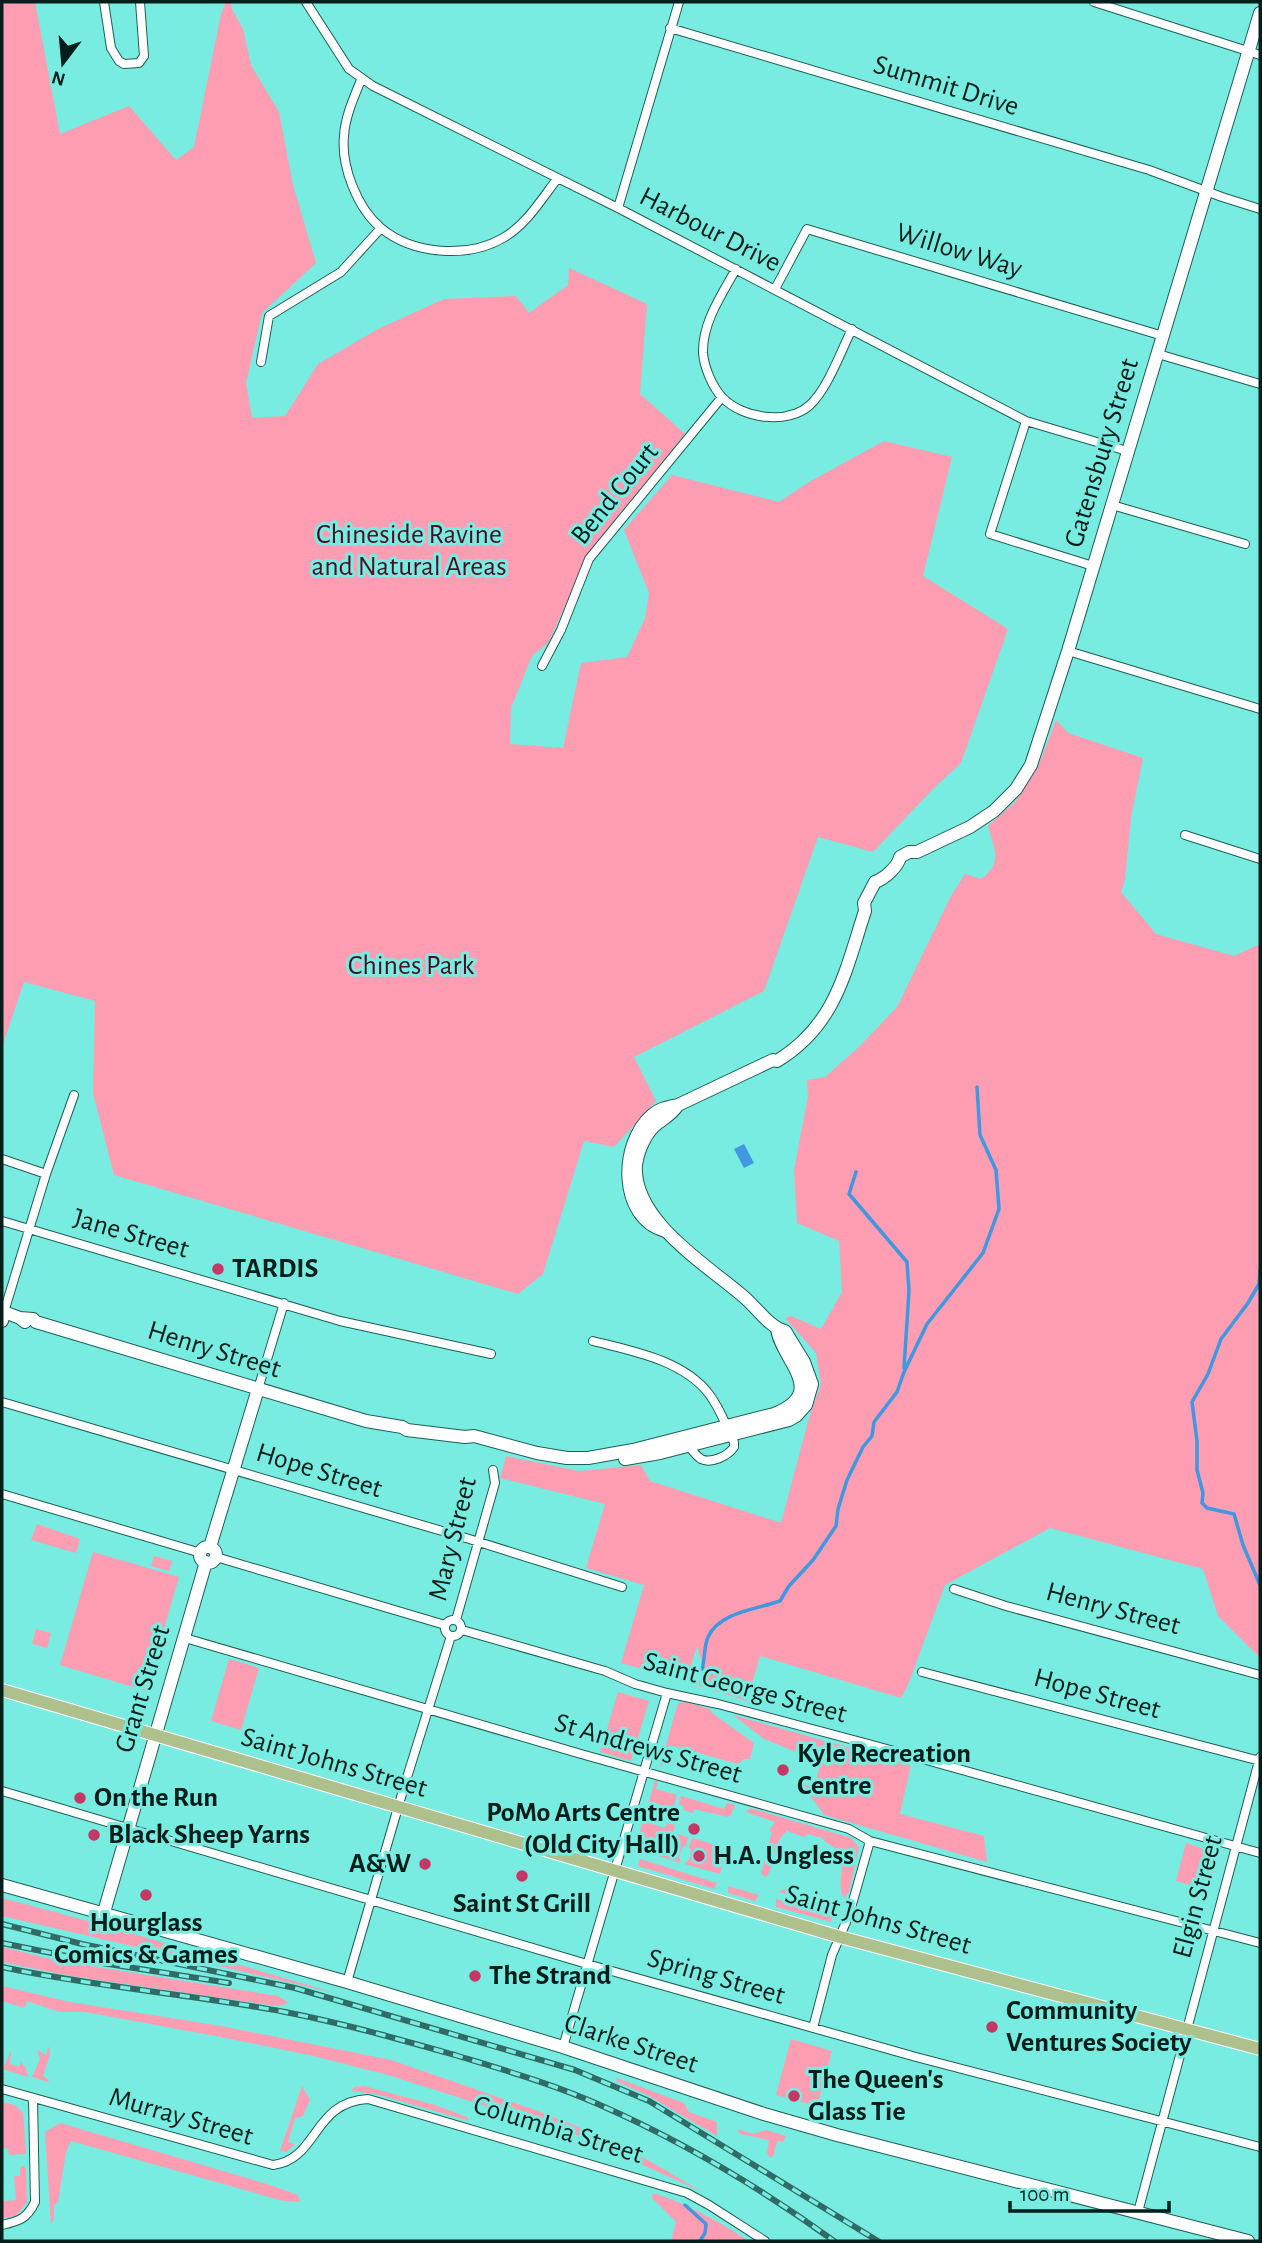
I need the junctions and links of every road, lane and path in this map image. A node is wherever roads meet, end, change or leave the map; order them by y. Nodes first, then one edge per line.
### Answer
1 (104, 2) edge
2 (140, 2) edge
3 (306, 2) edge
4 (679, 2) edge
5 (1094, 2) edge
6 (1260, 13) edge
7 (670, 28) junction
8 (1254, 53) edge
9 (361, 80) junction
10 (557, 179) junction
11 (1206, 192) junction
12 (618, 208) junction
13 (1260, 209) edge
14 (381, 228) junction
15 (736, 269) junction
16 (775, 289) junction
17 (852, 330) junction
18 (1163, 336) junction
19 (1158, 354) junction
20 (261, 362) dead end
21 (1260, 384) edge
22 (722, 397) junction
23 (1026, 421) junction
24 (1127, 451) junction
25 (1112, 505) junction
26 (1245, 544) dead end
27 (1093, 566) junction
28 (1068, 651) junction
29 (542, 666) dead end
30 (1260, 709) edge
31 (1185, 835) dead end
32 (1260, 859) edge
33 (74, 1094) dead end
34 (2, 1159) edge
35 (46, 1174) junction
36 (2, 1221) edge
37 (29, 1228) junction
38 (284, 1303) junction
39 (2, 1315) edge
40 (593, 1341) dead end
41 (491, 1354) dead end
42 (258, 1389) junction
43 (2, 1402) edge
44 (728, 1430) junction
45 (688, 1445) junction
46 (589, 1458) junction
47 (233, 1469) junction
48 (493, 1470) dead end
49 (2, 1494) edge
50 (477, 1543) junction
51 (208, 1555) junction
52 (622, 1587) dead end
53 (954, 1589) dead end
54 (456, 1620) junction
55 (445, 1625) junction
56 (461, 1630) junction
57 (451, 1636) junction
58 (185, 1638) junction
59 (922, 1672) dead end
60 (1260, 1675) edge
61 (2, 1690) edge
62 (667, 1693) junction
63 (429, 1710) junction
64 (154, 1735) junction
65 (1260, 1760) edge
66 (645, 1772) junction
67 (2, 1791) edge
68 (398, 1807) junction
69 (128, 1829) junction
70 (870, 1841) junction
71 (1236, 1847) junction
72 (1260, 1853) edge
73 (615, 1869) junction
74 (2, 1885) edge
75 (371, 1900) junction
76 (104, 1912) junction
77 (1213, 1931) junction
78 (840, 1937) junction
79 (1260, 1943) edge
80 (587, 1964) junction
81 (347, 1982) junction
82 (813, 2028) junction
83 (1186, 2029) junction
84 (563, 2047) junction
85 (1260, 2049) edge
86 (2, 2089) edge
87 (33, 2098) junction
88 (329, 2114) joint
89 (1162, 2121) junction
90 (1260, 2147) edge
91 (1138, 2212) junction
92 (2, 2225) edge
93 (765, 2241) edge
94 (1248, 2241) edge

1 - 2 street
3 - 9 street, Harbour Drive
4 - 7 street
5 - 8 street
6 - 8 street, Gatensbury Street
7 - 11 street, Summit Drive
7 - 12 street
8 - 11 street, Gatensbury Street
9 - 10 street, Harbour Drive
9 - 14 street
10 - 12 street, Harbour Drive
10 - 14 street
11 - 13 street, Summit Drive
11 - 18 street, Gatensbury Street
12 - 15 street, Harbour Drive
14 - 20 street
15 - 16 street, Harbour Drive
15 - 22 street
16 - 17 street, Harbour Drive
16 - 18 street, Willow Way
17 - 22 street
17 - 23 street, Harbour Drive
18 - 19 street, Gatensbury Street
19 - 21 street
19 - 24 street, Gatensbury Street
22 - 29 street, Bend Court
23 - 24 street, Harbour Drive
23 - 27 street
24 - 25 street, Gatensbury Street
25 - 26 street
25 - 27 street, Gatensbury Street
27 - 28 street, Gatensbury Street
28 - 30 street
28 - 44 street, Gatensbury Street
31 - 32 street
33 - 35 street
34 - 35 street
35 - 37 street
36 - 37 street, Jane Street
37 - 38 street, Jane Street
37 - 39 street
38 - 41 street, Jane Street
38 - 42 street, Grant Street
39 - 42 street, Henry Street
40 - 44 street
42 - 46 street, Henry Street
42 - 47 street, Grant Street
43 - 47 street, Hope Street
44 - 45 street
44 - 45 street
44 - 46 street
45 - 46 street
47 - 50 street, Hope Street
47 - 51 street, Grant Street
48 - 50 street, Mary Street
49 - 51 street
50 - 52 street, Hope Street
50 - 54 street, Mary Street
51 - 55 street
51 - 58 street, Grant Street
53 - 60 street, Henry Street
54 - 55 street
54 - 56 street
55 - 57 street
56 - 57 street
56 - 62 street, Saint George Street
57 - 63 street, Mary Street
58 - 63 street, St Andrews Street
58 - 64 street, Grant Street
59 - 65 street, Hope Street
61 - 64 main road, Saint Johns Street
62 - 66 street
62 - 71 street, Saint George Street
63 - 66 street, St Andrews Street
63 - 68 street, Mary Street
64 - 68 main road, Saint Johns Street
64 - 69 street, Grant Street
65 - 71 street, Elgin Street
66 - 70 street, St Andrews Street
66 - 73 street
67 - 69 street, Spring Street
68 - 73 main road, Saint Johns Street
68 - 75 street, Mary Street
69 - 75 street, Spring Street
69 - 76 street, Grant Street
70 - 77 street, St Andrews Street
70 - 78 street
71 - 72 street, Saint George Street
71 - 77 street, Elgin Street
73 - 78 main road, Saint Johns Street
73 - 80 street
74 - 76 street, Clarke Street
75 - 80 street, Spring Street
75 - 81 street, Mary Street
76 - 81 street, Clarke Street
77 - 79 street, St Andrews Street
77 - 83 street, Elgin Street
78 - 82 street
78 - 83 main road, Saint Johns Street
80 - 82 street, Spring Street
80 - 84 street
81 - 84 street, Clarke Street
82 - 89 street, Spring Street
83 - 85 main road, Saint Johns Street
83 - 89 street, Elgin Street
84 - 91 street, Clarke Street
86 - 87 street, Murray Street
87 - 88 street, Murray Street
87 - 92 street
88 - 93 street, Columbia Street
89 - 90 street, Spring Street
89 - 91 street, Elgin Street
91 - 94 street, Clarke Street

